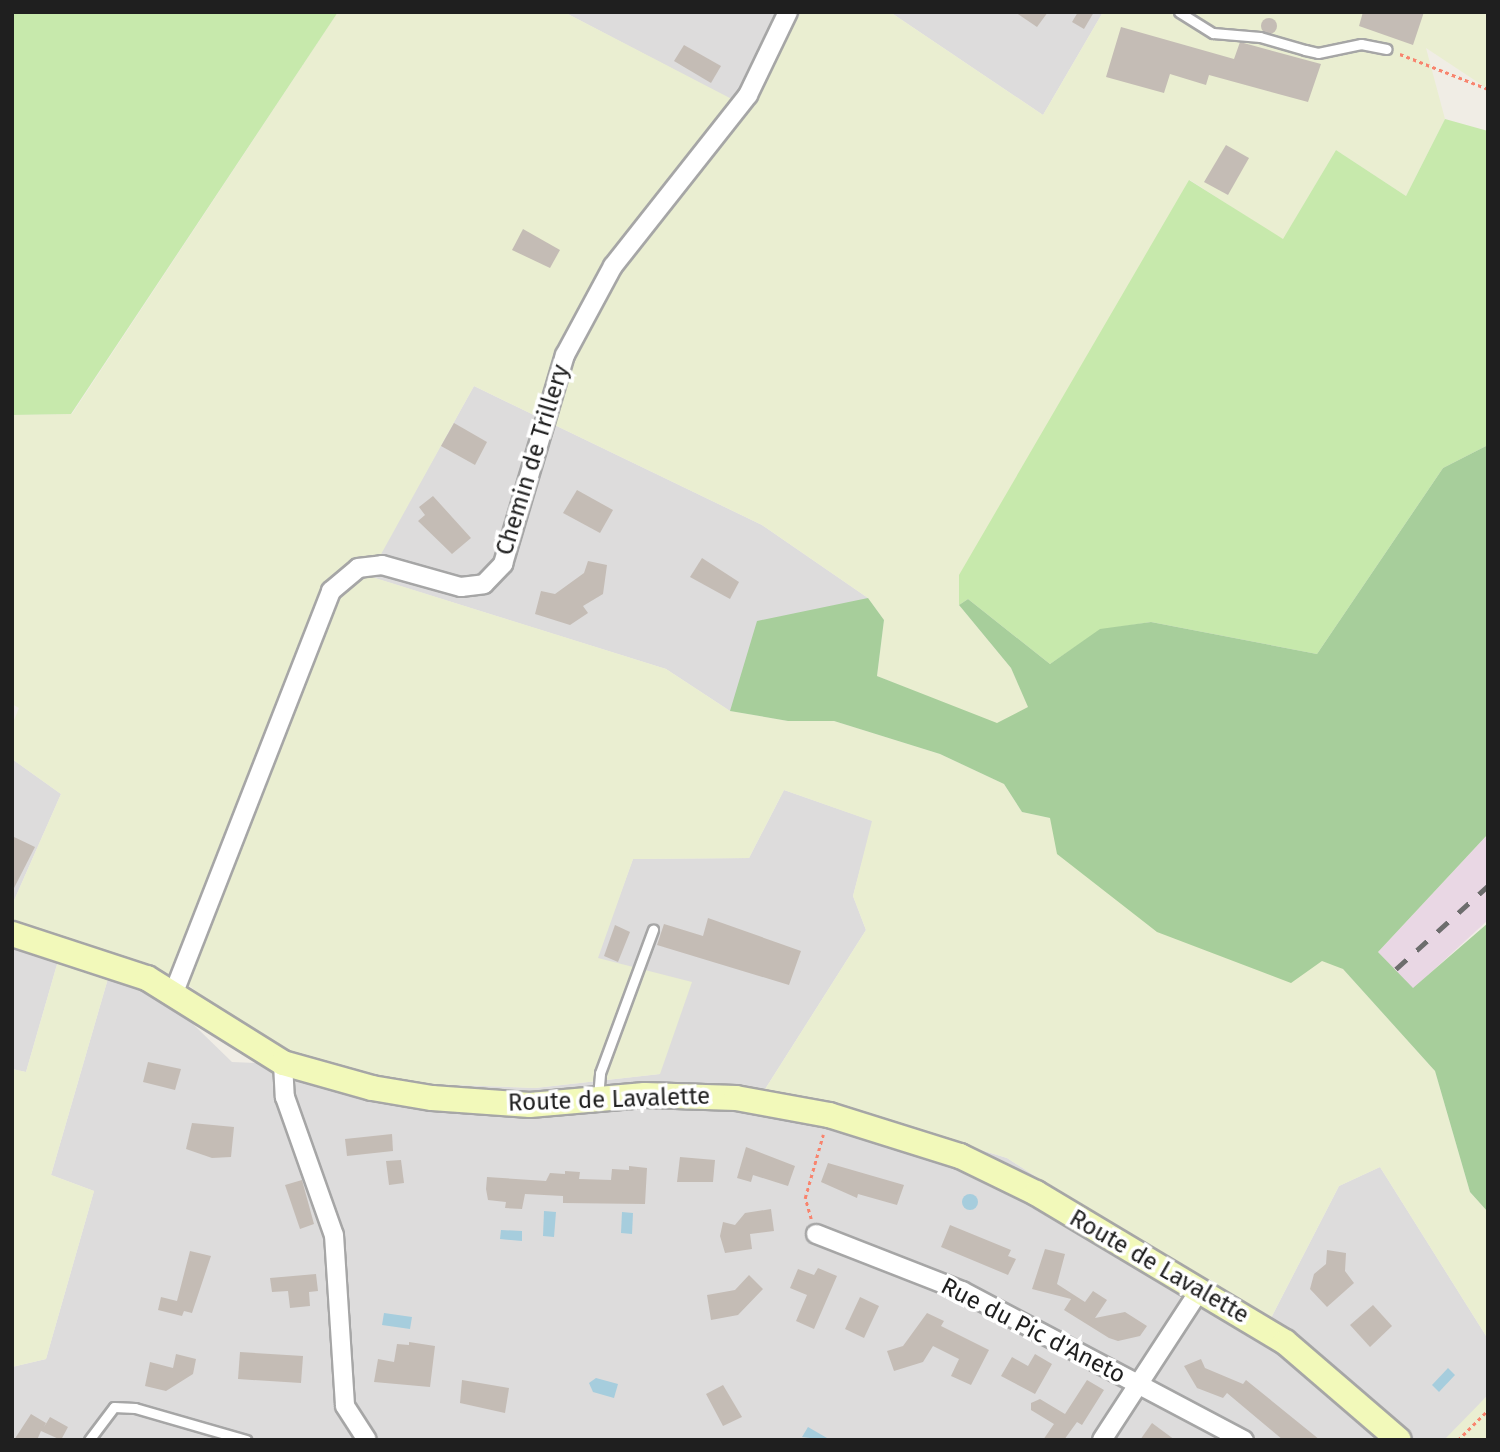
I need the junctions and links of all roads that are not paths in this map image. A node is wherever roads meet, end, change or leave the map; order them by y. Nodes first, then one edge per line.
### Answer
1 (788, 12) edge
2 (1179, 12) edge
3 (1387, 49) road end
4 (653, 930) dead end
5 (12, 934) edge
6 (174, 992) junction
7 (283, 1063) junction
8 (599, 1100) junction
9 (816, 1234) road end
10 (1199, 1291) junction
11 (1137, 1383) junction
12 (364, 1438) edge
13 (89, 1440) edge
14 (246, 1440) edge
15 (1102, 1440) edge
16 (1244, 1440) edge
17 (1399, 1440) edge

1 - 6 street, Chemin de Trillery
2 - 3 lane
4 - 8 lane
5 - 6 street, Route de Lavalette
6 - 7 street, Route de Lavalette
7 - 8 street, Route de Lavalette
7 - 12 street
8 - 10 street, Route de Lavalette
9 - 11 street, Rue du Pic d'Aneto
10 - 11 street
10 - 17 street, Route de Lavalette
11 - 15 street
11 - 16 street, Rue du Pic d'Aneto
13 - 14 lane

